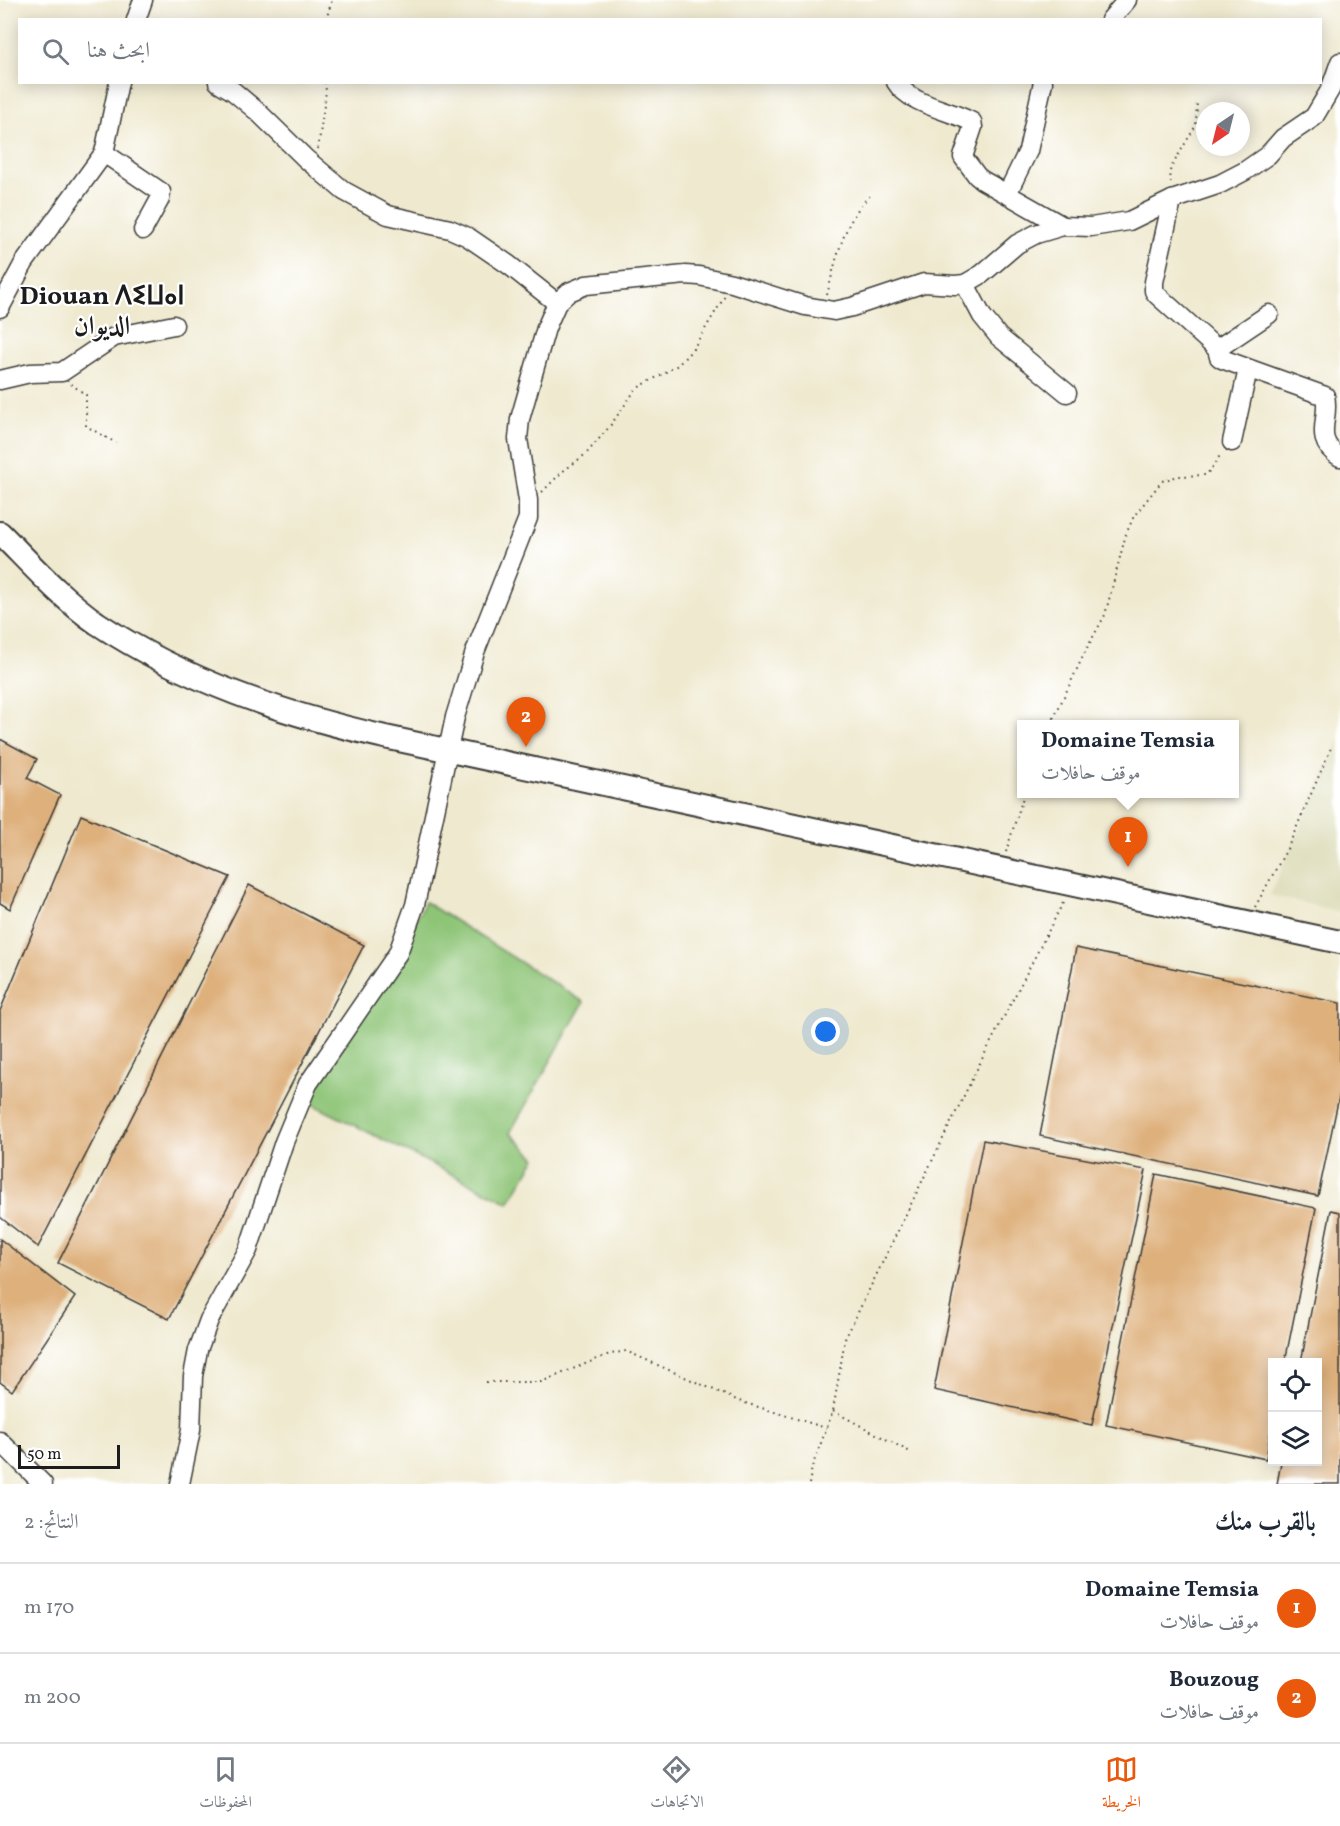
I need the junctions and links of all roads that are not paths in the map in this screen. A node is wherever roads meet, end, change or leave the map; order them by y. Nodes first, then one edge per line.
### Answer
1 (143, 0) edge
2 (1127, 0) edge
3 (137, 18) edge
4 (1112, 18) edge
5 (1340, 62) edge
6 (119, 84) edge
7 (221, 84) edge
8 (898, 84) edge
9 (1044, 85) edge
10 (104, 153) junction
11 (1007, 194) junction
12 (1172, 200) junction
13 (1063, 226) junction
14 (143, 230) dead end
15 (965, 284) junction
16 (557, 303) junction
17 (0, 308) edge
18 (1269, 314) dead end
19 (174, 325) dead end
20 (1217, 349) junction
21 (1248, 369) junction
22 (0, 380) edge
23 (1067, 393) dead end
24 (1232, 442) road end
25 (1340, 457) edge
26 (0, 533) edge
27 (448, 750) junction
28 (1340, 942) edge
29 (0, 1442) edge
30 (44, 1484) edge
31 (180, 1484) edge

1 - 3 street
2 - 4 street
5 - 12 street
6 - 10 street
7 - 16 street
8 - 11 street
9 - 11 street
10 - 14 street
10 - 17 street
11 - 13 street
12 - 13 street
12 - 20 street
13 - 15 street
15 - 16 street
15 - 23 street
16 - 27 street
18 - 20 street
19 - 22 street
20 - 21 street
21 - 24 street
21 - 25 street
26 - 27 main road
27 - 28 main road
27 - 31 street
29 - 30 street

